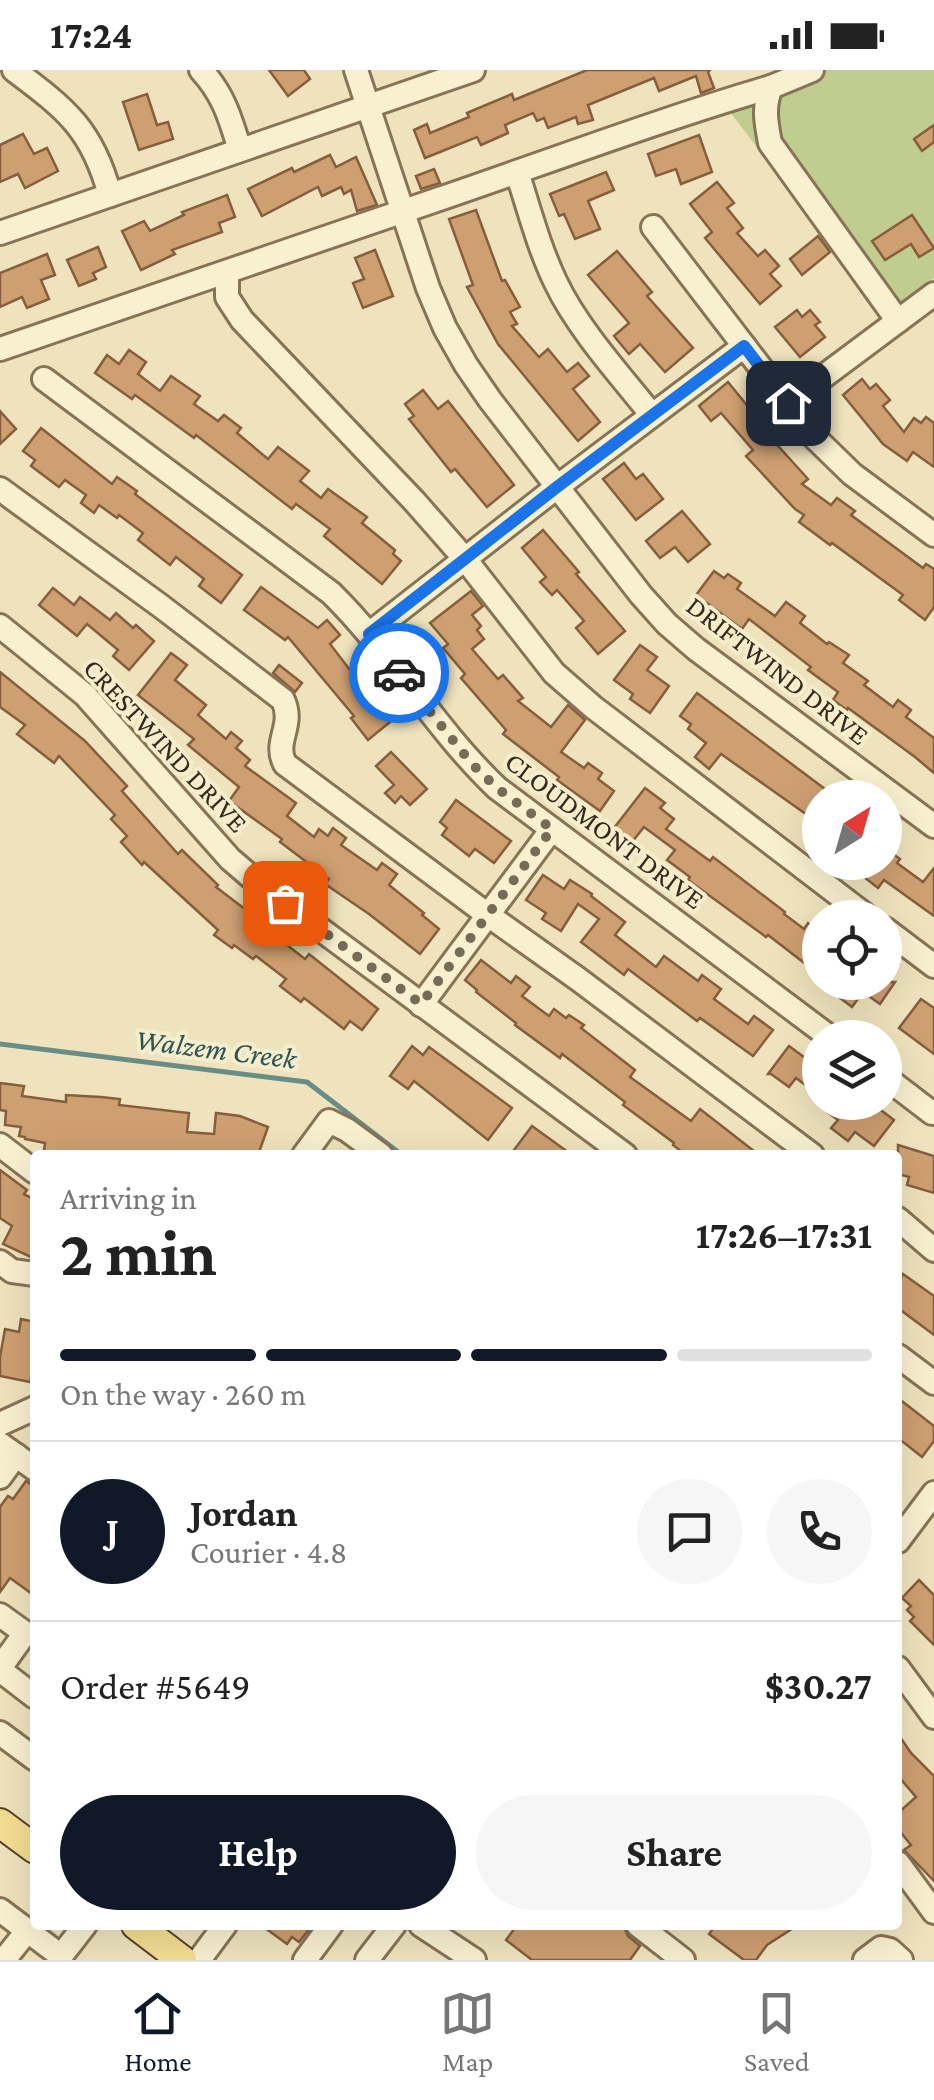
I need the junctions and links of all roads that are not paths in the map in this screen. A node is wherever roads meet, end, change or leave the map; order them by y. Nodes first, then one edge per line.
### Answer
1 (14, 70) edge
2 (201, 70) edge
3 (356, 70) edge
4 (473, 70) edge
5 (812, 70) edge
6 (771, 88) junction
7 (368, 106) junction
8 (240, 150) junction
9 (517, 172) junction
10 (110, 195) junction
11 (403, 212) junction
12 (652, 226) dead end
13 (0, 234) edge
14 (227, 272) junction
15 (934, 294) edge
16 (898, 320) junction
17 (744, 346) junction
18 (0, 349) edge
19 (44, 379) dead end
20 (788, 403) junction
21 (652, 415) junction
22 (557, 487) junction
23 (0, 489) edge
24 (934, 535) edge
25 (466, 559) junction
26 (0, 626) edge
27 (369, 634) junction
28 (934, 826) edge
29 (552, 829) junction
30 (845, 900) edge
31 (488, 915) junction
32 (902, 942) edge
33 (934, 966) edge
34 (421, 1004) junction
35 (807, 1020) edge
36 (902, 1090) edge
37 (933, 1112) edge
38 (0, 1145) edge
39 (308, 1150) edge
40 (374, 1150) edge
41 (617, 1150) edge
42 (805, 1150) edge
43 (30, 1168) edge
44 (902, 1223) edge
45 (934, 1250) edge
46 (0, 1262) edge
47 (30, 1273) edge
48 (902, 1359) edge
49 (934, 1384) edge
50 (30, 1410) edge
51 (0, 1424) edge
52 (17, 1456) edge
53 (0, 1476) edge
54 (934, 1493) edge
55 (902, 1535) edge
56 (0, 1615) edge
57 (30, 1637) edge
58 (0, 1669) edge
59 (902, 1673) edge
60 (30, 1693) edge
61 (932, 1710) edge
62 (0, 1734) edge
63 (30, 1755) edge
64 (0, 1823) edge
65 (30, 1845) edge
66 (902, 1868) edge
67 (934, 1912) edge
68 (2, 1915) edge
69 (26, 1930) junction
70 (82, 1930) edge
71 (150, 1930) edge
72 (221, 1930) edge
73 (327, 1930) edge
74 (391, 1930) edge
75 (435, 1930) edge
76 (645, 1930) edge
77 (375, 1957) edge
78 (62, 1958) edge
79 (4, 1960) edge
80 (182, 1960) edge
81 (199, 1960) edge
82 (305, 1960) edge
83 (474, 1960) edge
84 (684, 1960) edge
85 (866, 1960) edge
86 (901, 1960) edge

1 - 10 street
2 - 8 street
3 - 7 street, DRIFTWIND DRIVE
4 - 7 street
5 - 6 street
6 - 9 street
6 - 16 street
7 - 8 street
7 - 11 street, DRIFTWIND DRIVE
8 - 10 street
9 - 11 street
9 - 21 street
10 - 13 street
11 - 14 street
11 - 22 street, DRIFTWIND DRIVE
12 - 17 street
14 - 18 street
14 - 25 street
15 - 16 street
16 - 20 street
17 - 20 street
17 - 21 street
19 - 27 street, CLOUDMONT DRIVE
20 - 24 street
21 - 22 street
22 - 25 street
22 - 28 street, DRIFTWIND DRIVE
23 - 31 street
25 - 27 street
25 - 30 street
26 - 34 street, CRESTWIND DRIVE
27 - 29 street, CLOUDMONT DRIVE
29 - 31 street
29 - 35 street, CLOUDMONT DRIVE
31 - 34 street
31 - 42 street
32 - 33 street
34 - 41 street, CRESTWIND DRIVE
36 - 37 street
38 - 43 street
39 - 40 street
44 - 45 street
46 - 47 street
48 - 49 street
50 - 51 street
52 - 53 street
54 - 55 street
56 - 57 street
57 - 58 street
58 - 60 street
59 - 61 street
62 - 63 street
64 - 65 main road
66 - 67 street
68 - 69 street
69 - 78 street
69 - 79 street
70 - 78 street
71 - 80 main road
72 - 81 street
73 - 82 street
74 - 77 street
75 - 83 street
76 - 84 street
85 - 86 street

